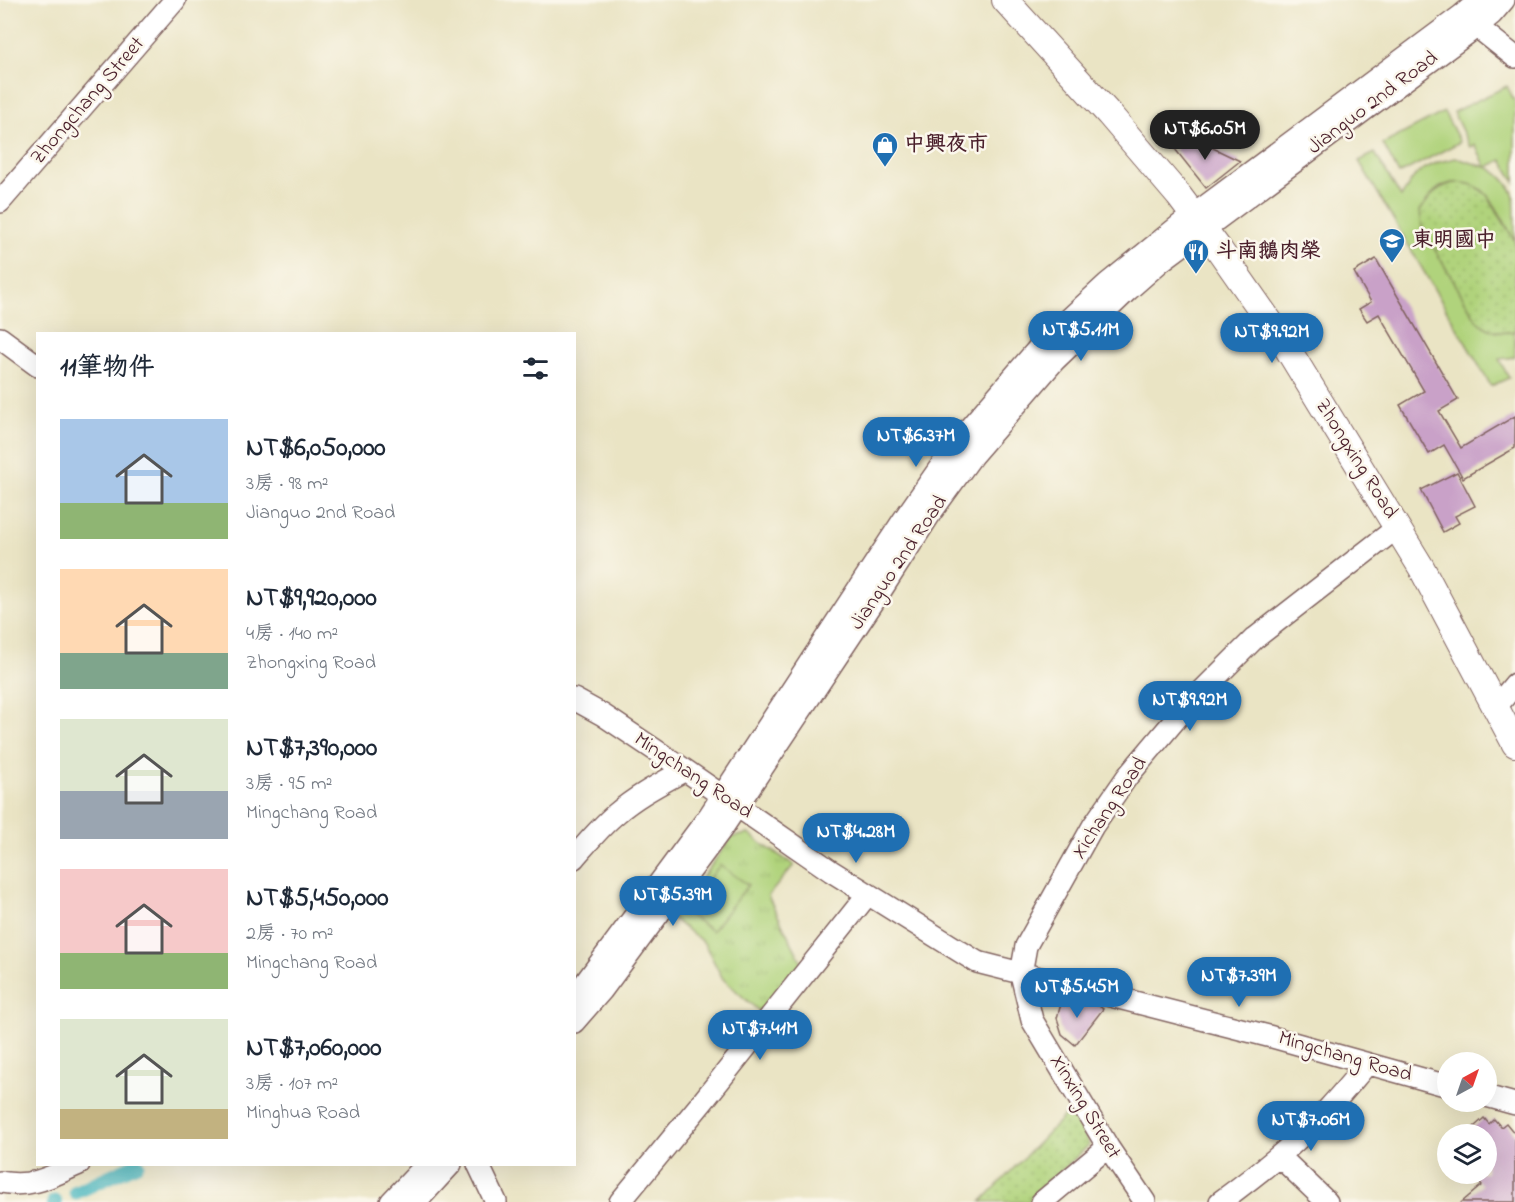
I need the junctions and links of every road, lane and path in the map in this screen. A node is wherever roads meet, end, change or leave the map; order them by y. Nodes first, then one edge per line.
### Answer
1 (175, 0) edge
2 (1005, 0) edge
3 (1480, 0) edge
4 (1504, 0) edge
5 (1469, 21) junction
6 (1515, 57) edge
7 (0, 202) edge
8 (1199, 222) junction
9 (0, 338) edge
10 (36, 365) edge
11 (1398, 527) junction
12 (1515, 684) edge
13 (576, 700) edge
14 (1496, 707) junction
15 (1515, 744) edge
16 (686, 770) junction
17 (730, 801) junction
18 (576, 856) edge
19 (868, 894) junction
20 (1021, 974) junction
21 (576, 992) edge
22 (576, 1020) edge
23 (1367, 1064) junction
24 (1437, 1083) edge
25 (1497, 1099) edge
26 (1515, 1104) edge
27 (1108, 1146) junction
28 (1279, 1156) junction
29 (74, 1166) edge
30 (425, 1166) edge
31 (449, 1166) edge
32 (479, 1166) edge
33 (0, 1182) edge
34 (392, 1202) edge
35 (416, 1202) edge
36 (496, 1202) edge
37 (620, 1202) edge
38 (1042, 1202) edge
39 (1145, 1202) edge
40 (1220, 1202) edge
41 (1327, 1202) edge

1 - 7 street, Zhongchang Street
2 - 8 main road, Zhongxing Road
3 - 5 street, Jianguo 2nd Road
4 - 5 street, Jianguo 2nd Road
5 - 6 street
5 - 8 street, Jianguo 2nd Road
8 - 11 main road, Zhongxing Road
8 - 17 street, Jianguo 2nd Road
9 - 10 street
11 - 14 main road, Zhongxing Road
11 - 20 street, Xichang Road
12 - 14 street
13 - 16 street, Mingchang Road
14 - 15 main road, Zhongxing Road
16 - 17 street, Mingchang Road
16 - 18 street
17 - 19 street, Mingchang Road
17 - 21 street
17 - 22 street
19 - 20 street, Mingchang Road
19 - 37 street
20 - 23 street, Mingchang Road
20 - 27 street, Xinxing Street
23 - 24 street, Mingchang Road
23 - 28 street
25 - 26 street
27 - 38 street
27 - 39 street, Xinxing Street
28 - 40 street
28 - 41 street
29 - 33 street
30 - 34 street
31 - 35 street
32 - 36 street

